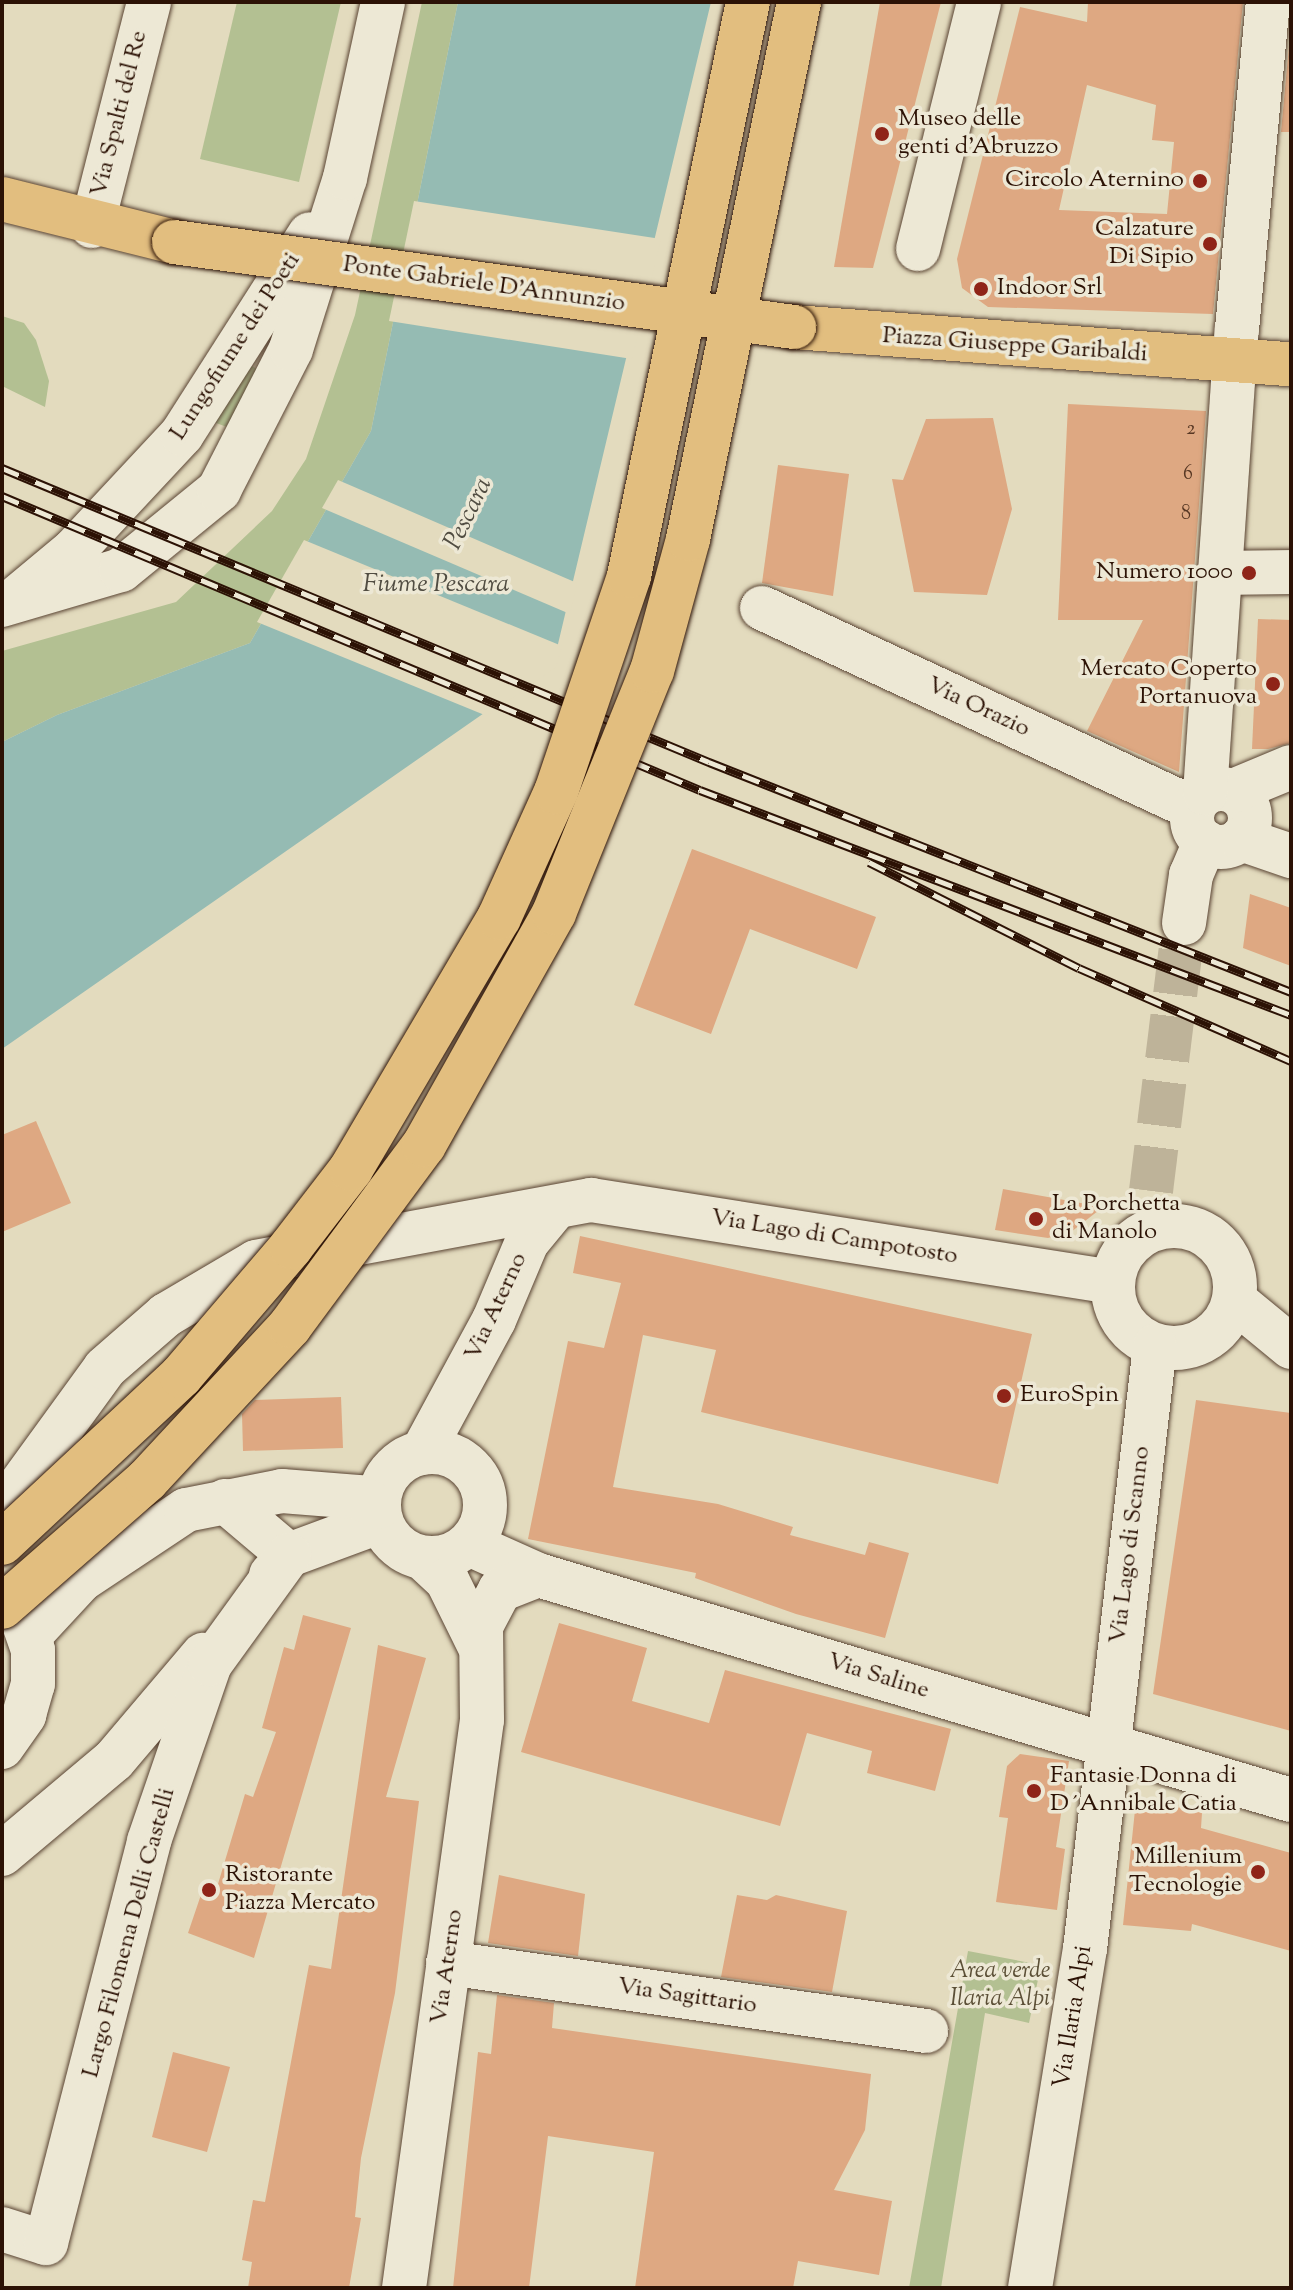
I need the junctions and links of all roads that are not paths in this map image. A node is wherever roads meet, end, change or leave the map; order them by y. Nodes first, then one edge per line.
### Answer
1 (149, 2) edge
2 (383, 2) edge
3 (748, 2) edge
4 (799, 2) edge
5 (979, 2) edge
6 (1268, 2) edge
7 (345, 178) junction
8 (2, 199) edge
9 (92, 226) junction
10 (918, 249) dead end
11 (794, 327) joint
12 (1236, 361) junction
13 (1291, 364) edge
14 (1291, 572) edge
15 (1219, 573) junction
16 (5, 605) edge
17 (762, 608) dead end
18 (1291, 767) edge
19 (1216, 815) junction
20 (1291, 856) edge
21 (1184, 923) tunnel mouth
22 (555, 1208) junction
23 (1113, 1282) junction
24 (1234, 1300) junction
25 (1155, 1346) junction
26 (1291, 1347) edge
27 (83, 1396) junction
28 (422, 1453) junction
29 (2, 1470) edge
30 (225, 1501) junction
31 (2, 1510) edge
32 (380, 1514) junction
33 (2, 1543) edge
34 (451, 1550) junction
35 (289, 1555) junction
36 (538, 1575) junction
37 (2, 1586) edge
38 (16, 1621) edge
39 (481, 1630) junction
40 (1107, 1745) junction
41 (2, 1747) edge
42 (1291, 1800) edge
43 (2, 1854) edge
44 (448, 1963) junction
45 (926, 2031) dead end
46 (2, 2229) edge
47 (404, 2288) edge
48 (1030, 2288) edge

1 - 9 street, Via Spalti del Re
2 - 7 street, Lungofiume dei Poeti
3 - 33 main road, bridge
4 - 38 main road, bridge
5 - 10 street
6 - 12 street
7 - 16 street, Lungofiume dei Poeti
7 - 16 street, Lungofiume dei Poeti
8 - 9 main road, Ponte Gabriele D'Annunzio
9 - 11 main road, Ponte Gabriele D'Annunzio, bridge
11 - 12 main road, Piazza Giuseppe Garibaldi
12 - 13 main road, Piazza Giuseppe Garibaldi
12 - 15 street
14 - 15 street
15 - 19 street
17 - 19 street, Via Orazio
18 - 19 street
19 - 20 street, Via Orazio
19 - 21 street
22 - 23 street, Via Lago di Campotosto
22 - 27 street, Via Lago di Campotosto
22 - 28 street, Via Aterno
23 - 24 street
23 - 25 street
24 - 25 street
24 - 26 street
25 - 40 street, Via Lago di Scanno
27 - 29 street
27 - 31 street
28 - 32 street
28 - 34 street
30 - 32 street
30 - 35 street
30 - 38 street
32 - 34 street
32 - 35 street
34 - 36 street, Via Saline
34 - 39 street, Via Aterno
35 - 43 street
35 - 46 street, Largo Filomena Delli Castelli
36 - 39 street
36 - 40 street, Via Saline
37 - 38 street
38 - 41 street
39 - 44 street, Via Aterno
40 - 42 street, Via Saline
40 - 48 street, Via Ilaria Alpi
44 - 45 street, Via Sagittario
44 - 47 street, Via Aterno

